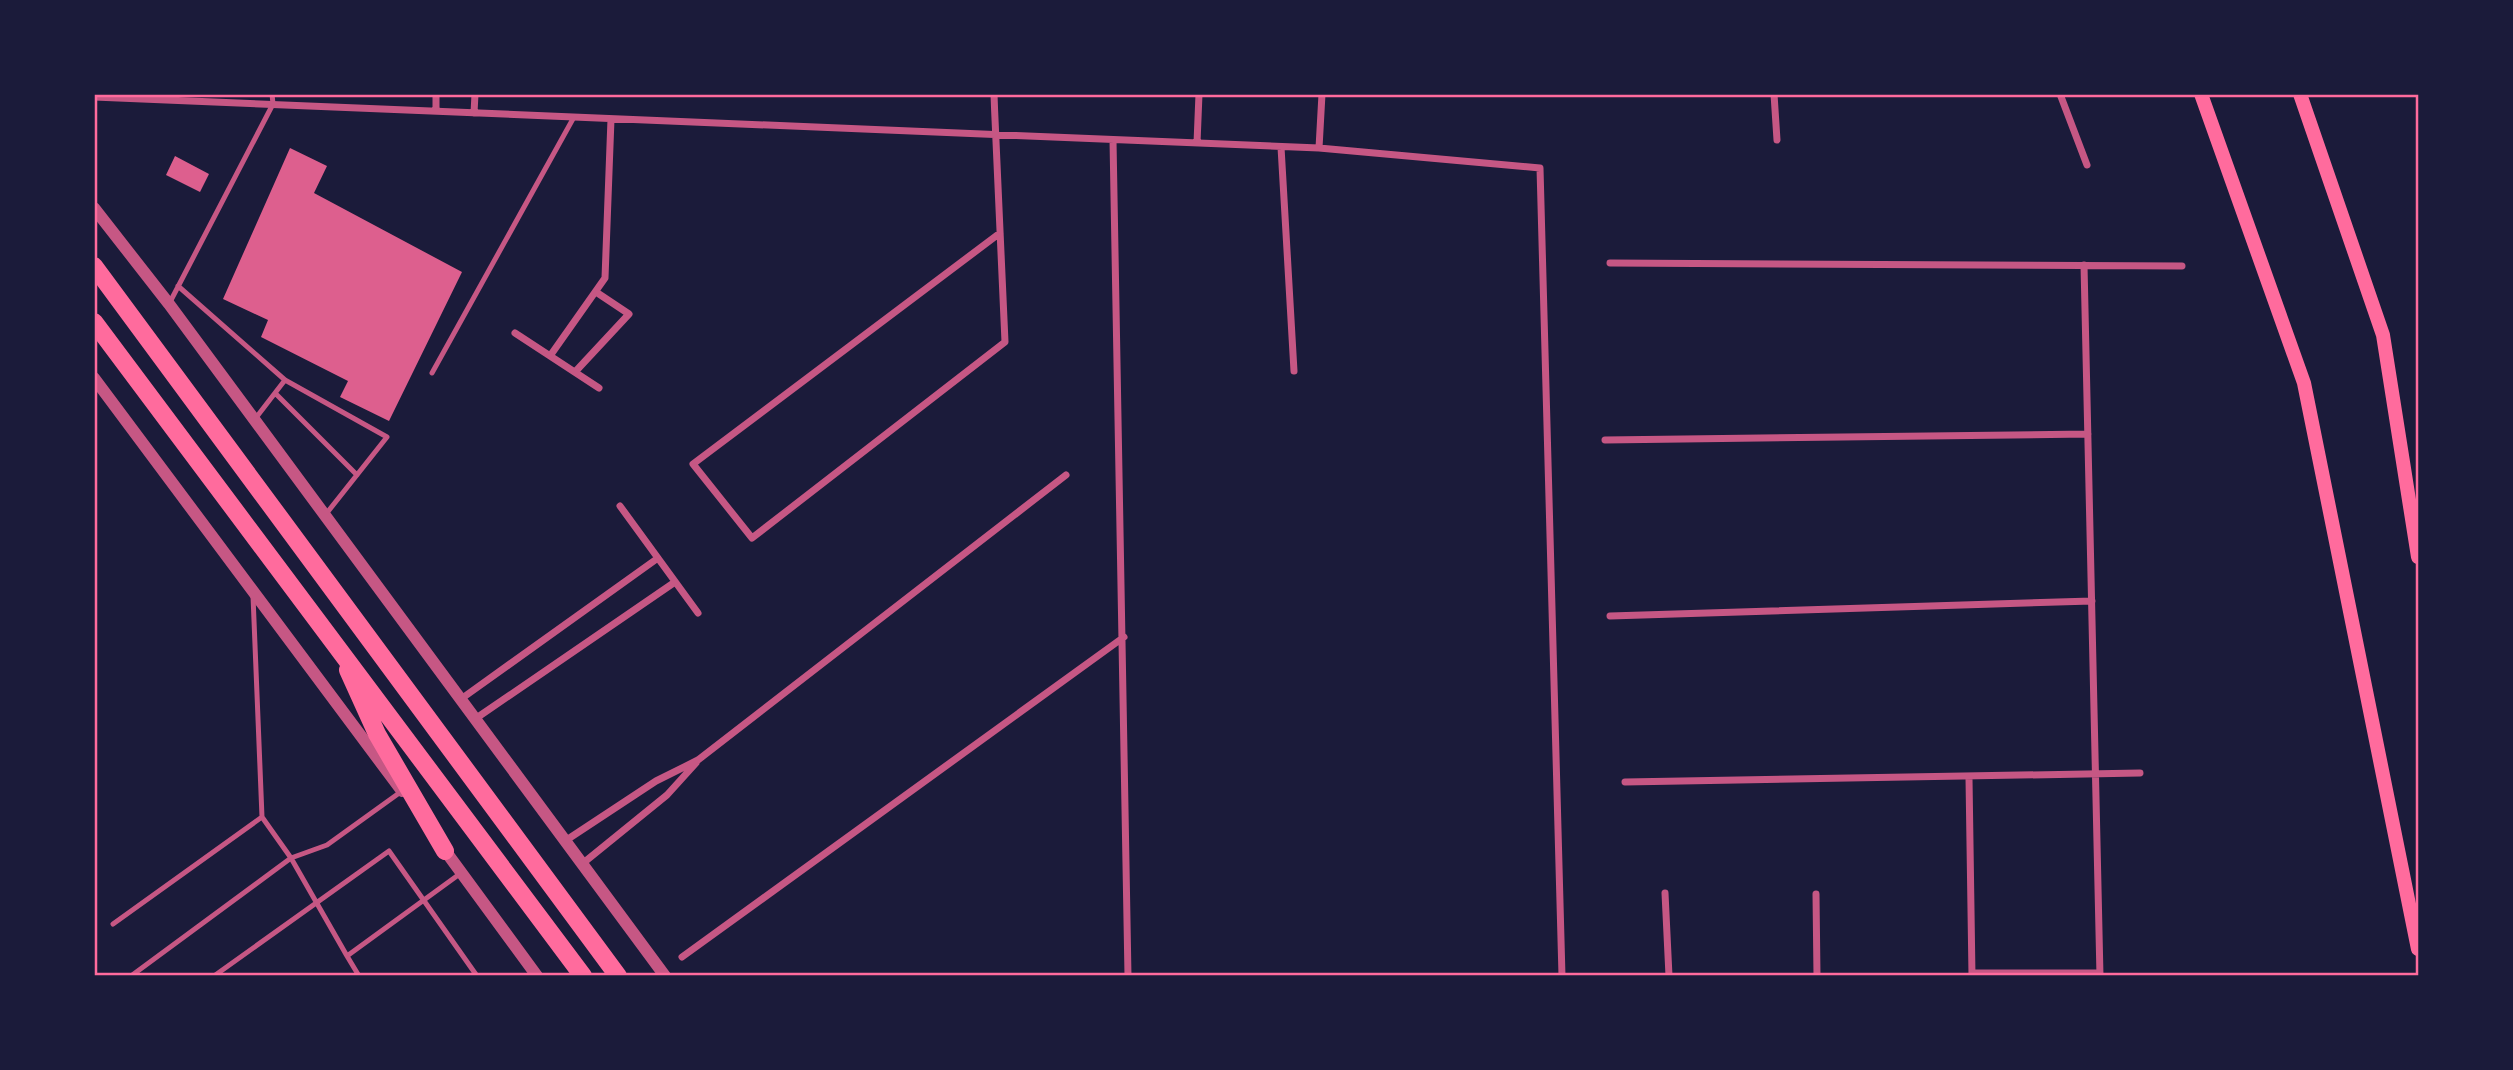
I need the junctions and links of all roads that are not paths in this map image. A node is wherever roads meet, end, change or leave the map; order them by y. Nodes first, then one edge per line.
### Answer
1 (272, 94) edge
2 (436, 94) edge
3 (475, 94) edge
4 (994, 94) edge
5 (1199, 94) edge
6 (1322, 94) edge
7 (1774, 94) edge
8 (2060, 94) edge
9 (2201, 94) edge
10 (2300, 94) edge
11 (94, 97) edge
12 (273, 104) junction
13 (436, 111) junction
14 (474, 113) junction
15 (574, 117) junction
16 (611, 118) junction
17 (996, 135) junction
18 (1113, 139) junction
19 (1776, 140) dead end
20 (1197, 143) junction
21 (1282, 147) junction
22 (1319, 148) junction
23 (2087, 165) dead end
24 (94, 208) edge
25 (1000, 233) junction
26 (1610, 263) dead end
27 (2084, 265) junction
28 (94, 266) edge
29 (2182, 266) dead end
30 (178, 286) junction
31 (596, 292) junction
32 (169, 304) junction
33 (94, 322) edge
34 (515, 333) dead end
35 (550, 356) junction
36 (1294, 371) dead end
37 (575, 372) junction
38 (432, 373) dead end
39 (94, 378) edge
40 (285, 380) junction
41 (599, 388) dead end
42 (275, 394) junction
43 (254, 420) junction
44 (2088, 434) junction
45 (1605, 440) dead end
46 (357, 475) junction
47 (1066, 475) dead end
48 (620, 506) dead end
49 (325, 515) junction
50 (2418, 556) edge
51 (658, 558) junction
52 (675, 582) junction
53 (253, 589) junction
54 (2092, 601) junction
55 (698, 613) dead end
56 (1610, 616) dead end
57 (1124, 637) junction
58 (333, 638) junction
59 (461, 699) junction
60 (475, 719) junction
61 (698, 760) junction
62 (2140, 773) dead end
63 (2096, 775) junction
64 (1969, 778) junction
65 (1625, 782) dead end
66 (402, 792) junction
67 (262, 817) junction
68 (565, 841) junction
69 (445, 851) junction
70 (291, 858) junction
71 (582, 864) junction
72 (461, 873) junction
73 (1665, 893) dead end
74 (1816, 894) dead end
75 (424, 900) junction
76 (318, 903) junction
77 (113, 924) dead end
78 (2418, 949) edge
79 (347, 956) junction
80 (681, 957) dead end
81 (1972, 974) edge
82 (2100, 974) edge
83 (131, 975) edge
84 (214, 975) edge
85 (359, 975) edge
86 (477, 975) edge
87 (537, 975) edge
88 (583, 975) edge
89 (618, 975) edge
90 (664, 975) edge
91 (1128, 975) edge
92 (1562, 975) edge
93 (1669, 975) edge
94 (1816, 975) edge

1 - 12 lane
2 - 13 street
3 - 14 street
4 - 17 street
5 - 20 street
6 - 22 street
7 - 19 street
8 - 23 street
9 - 78 main road
10 - 50 main road
11 - 12 street
12 - 13 street
12 - 30 lane
13 - 14 street
14 - 15 street
15 - 16 street
15 - 38 lane
16 - 17 street
16 - 31 street
17 - 18 street
17 - 25 street
18 - 20 street
18 - 57 street
20 - 21 street
21 - 22 street
21 - 36 street
22 - 92 street
24 - 32 street
25 - 25 street
26 - 27 street
27 - 29 street
27 - 44 street
28 - 89 main road
30 - 32 lane
30 - 40 lane
31 - 35 street
31 - 37 street
32 - 43 street
33 - 58 main road
34 - 35 street
35 - 37 street
37 - 41 street
39 - 53 street
40 - 42 lane
40 - 46 lane
42 - 43 lane
42 - 46 lane
43 - 49 street
44 - 45 street
44 - 54 street
46 - 49 lane
47 - 61 street
48 - 51 street
49 - 59 street
51 - 52 street
51 - 59 street
52 - 55 street
52 - 60 street
53 - 66 street
53 - 67 lane
54 - 56 street
54 - 63 street
57 - 80 street
57 - 91 street
58 - 69 main road
58 - 88 main road
59 - 60 street
60 - 68 street
61 - 68 street
61 - 71 street
62 - 63 street
63 - 64 street
63 - 82 street
64 - 65 street
64 - 81 street
66 - 69 street
66 - 70 lane
67 - 70 lane
67 - 77 lane
68 - 71 street
69 - 72 street
70 - 76 lane
70 - 83 lane
71 - 90 street
72 - 75 lane
72 - 87 street
73 - 93 street
74 - 94 street
75 - 76 lane
75 - 79 lane
75 - 86 lane
76 - 79 lane
76 - 84 lane
79 - 85 lane
81 - 82 street

